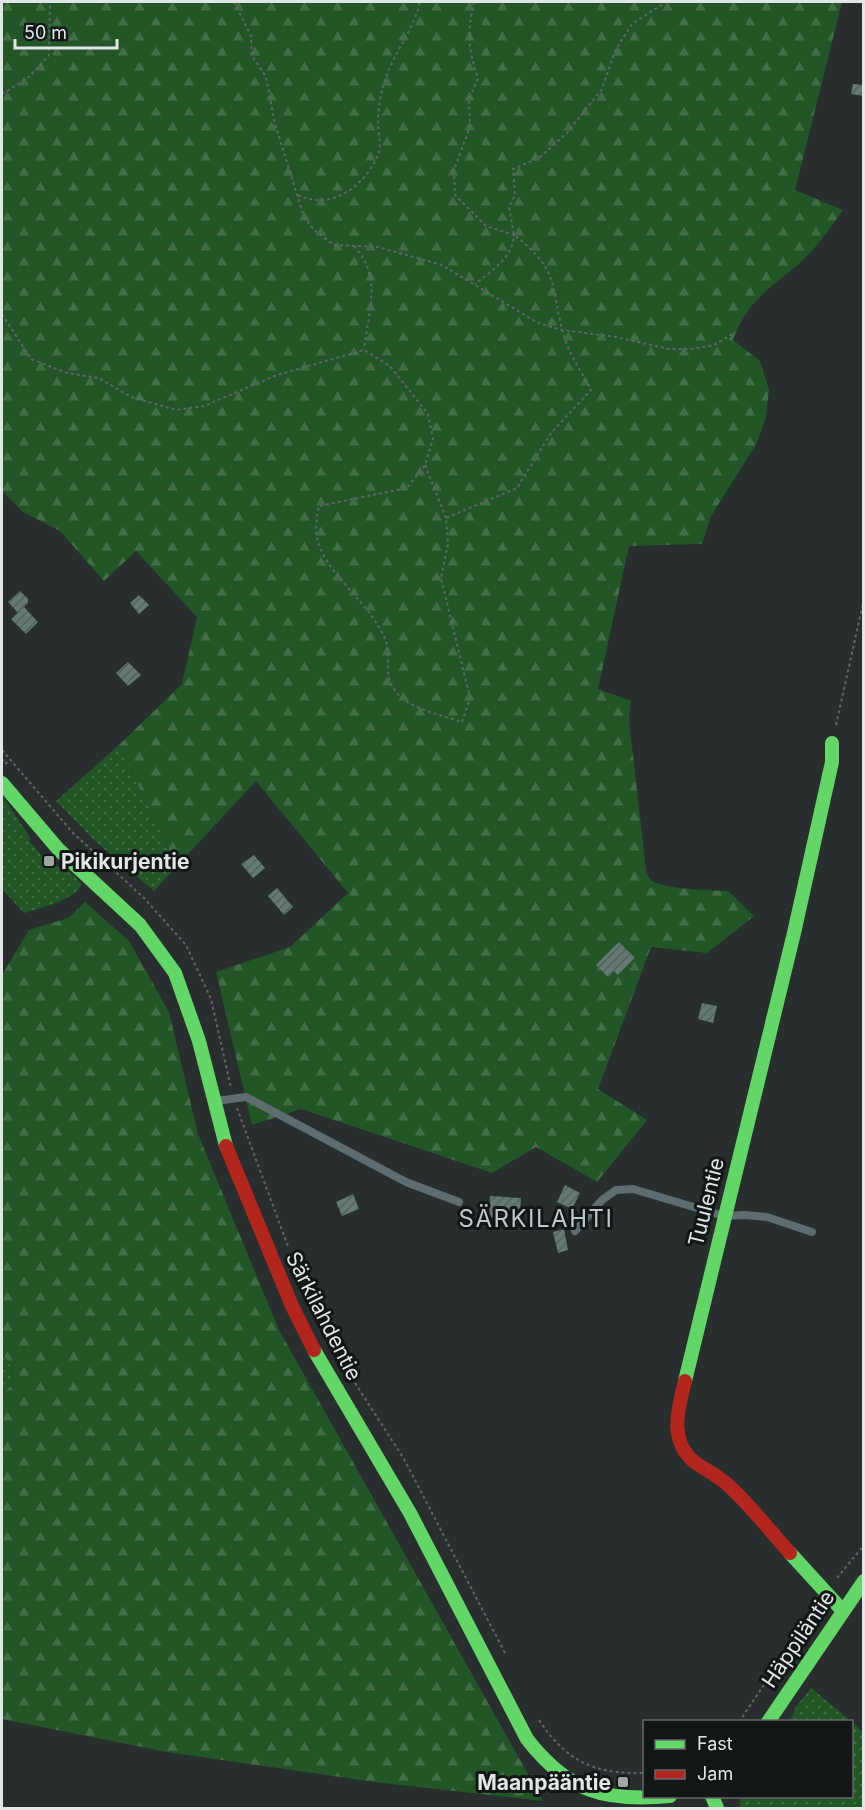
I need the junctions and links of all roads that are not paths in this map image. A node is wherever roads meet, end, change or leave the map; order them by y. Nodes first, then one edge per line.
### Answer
1 (832, 743) road end
2 (2, 783) edge
3 (213, 1102) junction
4 (459, 1202) dead end
5 (724, 1216) junction
6 (575, 1231) dead end
7 (812, 1232) dead end
8 (864, 1581) edge
9 (842, 1610) junction
10 (769, 1720) edge
11 (643, 1797) edge

1 - 5 street, Tuulentie
2 - 3 street, Särkilahdentie
3 - 4 lane
3 - 11 street, Särkilahdentie
5 - 6 lane
5 - 7 lane
5 - 9 street, Tuulentie
8 - 9 street, Häppiläntie
9 - 10 street, Häppiläntie

